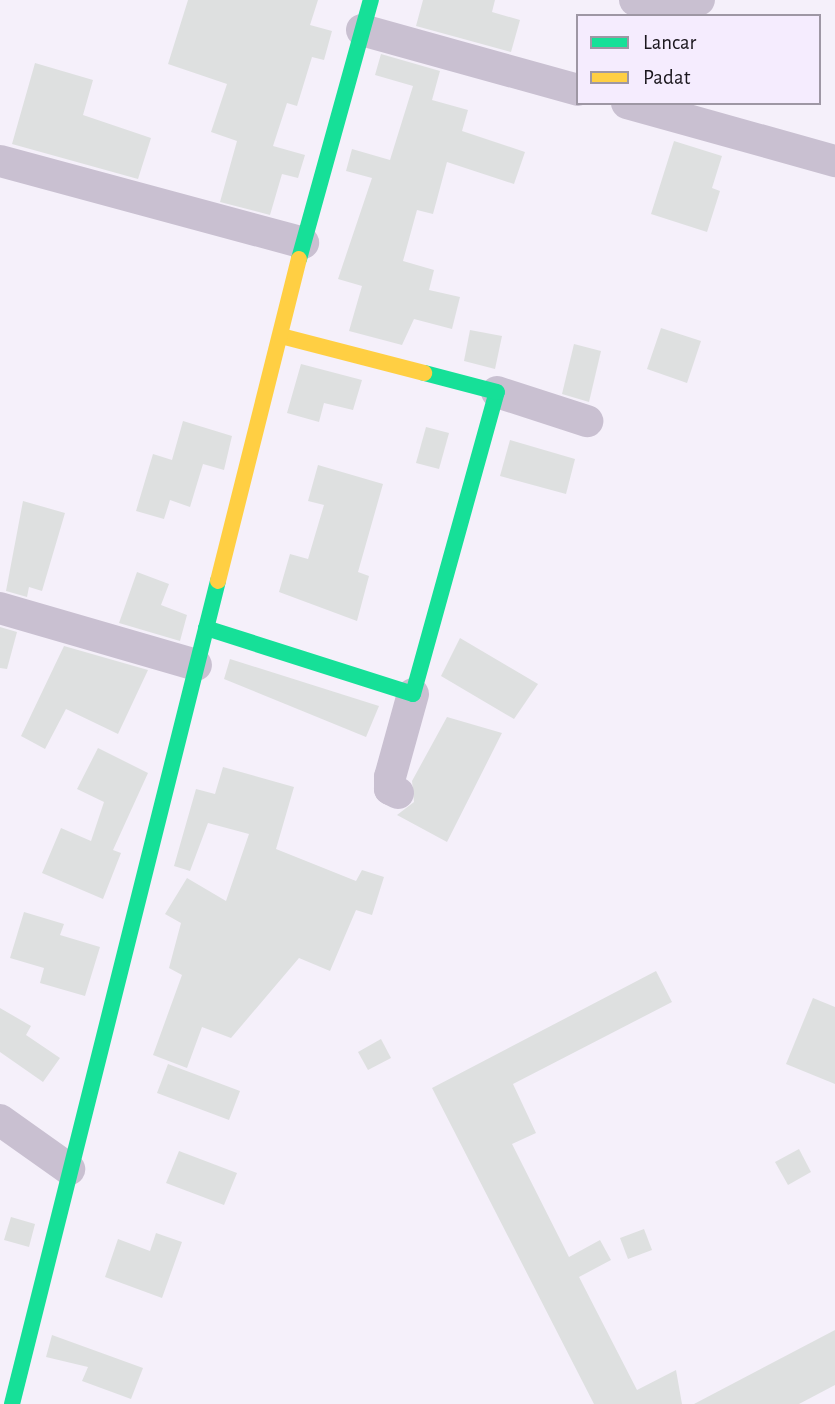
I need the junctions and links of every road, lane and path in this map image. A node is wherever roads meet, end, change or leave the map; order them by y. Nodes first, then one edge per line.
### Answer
1 (635, 0) edge
2 (699, 0) edge
3 (367, 15) edge
4 (576, 89) edge
5 (634, 105) edge
6 (0, 161) edge
7 (835, 161) edge
8 (303, 243) junction
9 (281, 336) junction
10 (497, 392) junction
11 (587, 421) dead end
12 (0, 608) edge
13 (206, 628) junction
14 (197, 665) junction
15 (413, 694) junction
16 (398, 793) dead end
17 (0, 1120) edge
18 (69, 1169) junction
19 (12, 1404) edge

1 - 2 street
3 - 4 street
3 - 8 street
5 - 7 street
6 - 8 street
8 - 9 street
9 - 10 street
9 - 13 street
10 - 11 street
10 - 15 street
12 - 14 street
13 - 14 street
13 - 15 street
14 - 18 street
15 - 16 street
17 - 18 street
18 - 19 street

